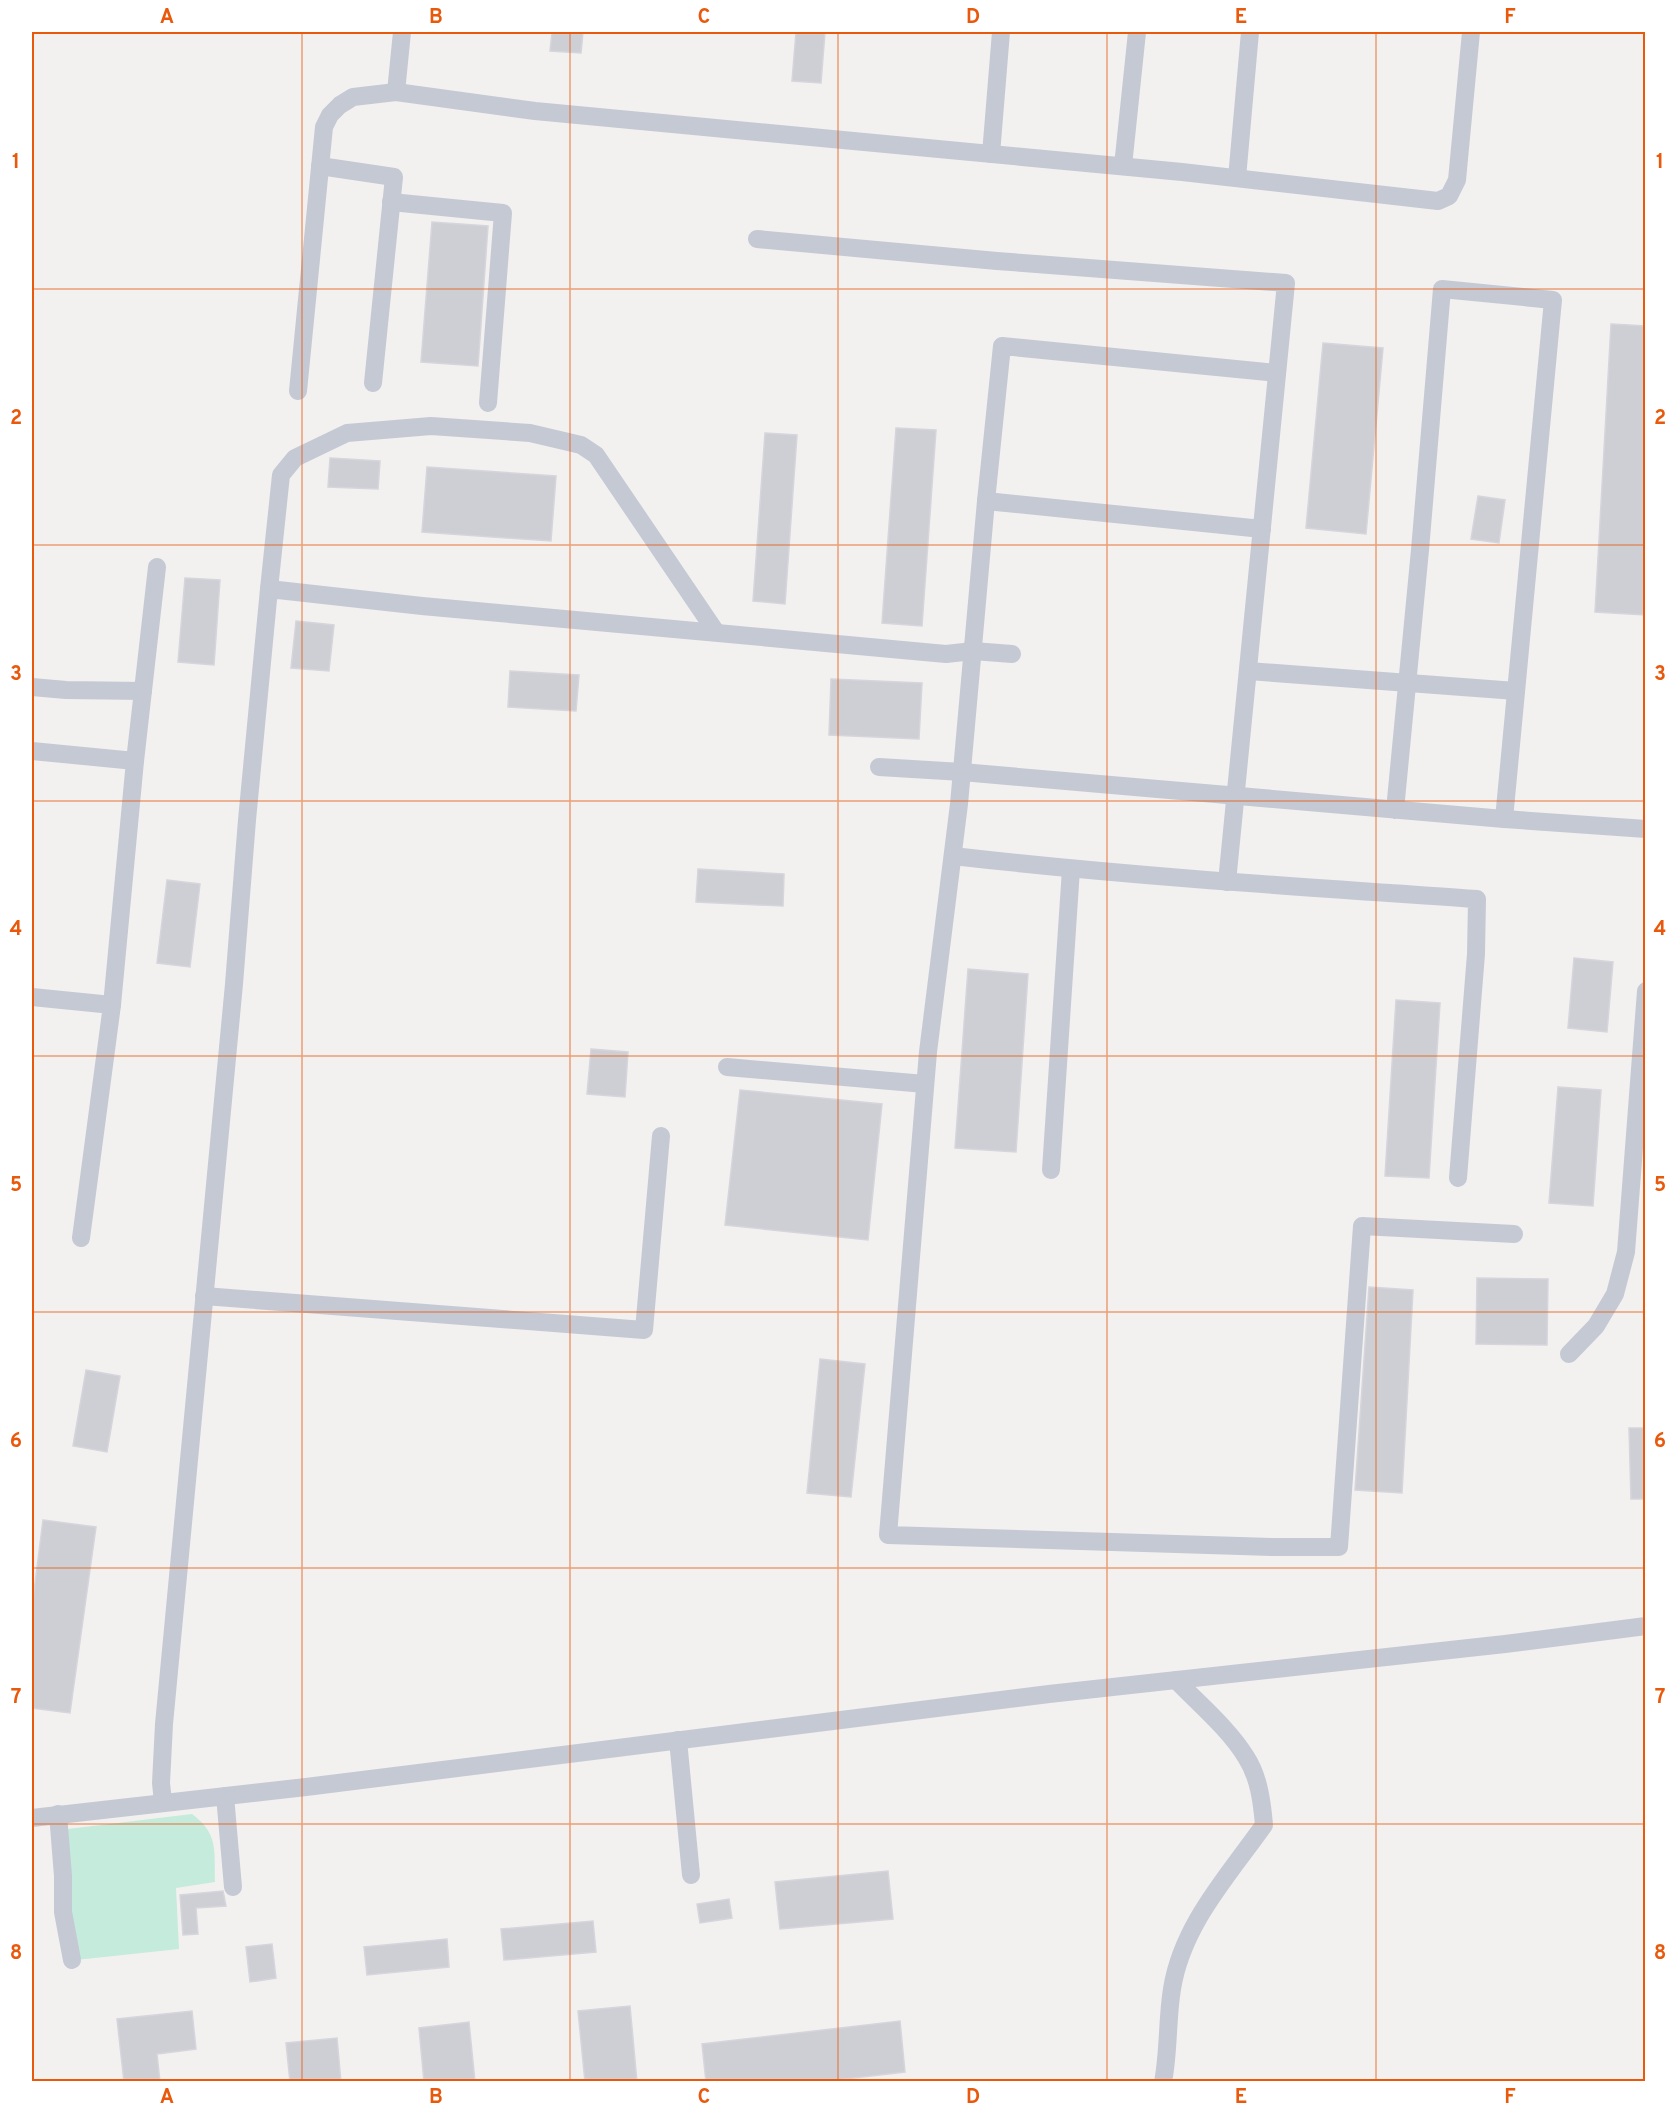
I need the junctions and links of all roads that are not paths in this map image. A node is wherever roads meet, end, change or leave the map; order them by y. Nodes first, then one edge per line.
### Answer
1 (402, 32) edge
2 (1001, 32) edge
3 (1137, 32) edge
4 (1250, 32) edge
5 (1471, 32) edge
6 (396, 92) junction
7 (991, 154) junction
8 (321, 166) junction
9 (1123, 166) junction
10 (1237, 178) junction
11 (391, 202) junction
12 (757, 239) dead end
13 (1277, 373) junction
14 (373, 383) dead end
15 (298, 391) dead end
16 (488, 403) dead end
17 (986, 501) junction
18 (1262, 529) junction
19 (157, 567) dead end
20 (268, 589) junction
21 (716, 632) junction
22 (973, 651) junction
23 (1012, 654) dead end
24 (1248, 671) junction
25 (1407, 684) junction
26 (32, 687) edge
27 (143, 691) junction
28 (1516, 692) junction
29 (32, 751) edge
30 (135, 761) junction
31 (879, 767) dead end
32 (962, 772) junction
33 (1236, 795) junction
34 (1395, 810) junction
35 (1504, 819) junction
36 (1646, 829) edge
37 (953, 856) junction
38 (1071, 869) junction
39 (1227, 882) junction
40 (1646, 991) edge
41 (32, 997) edge
42 (112, 1005) junction
43 (727, 1067) dead end
44 (926, 1084) junction
45 (661, 1136) dead end
46 (1051, 1170) dead end
47 (1458, 1178) dead end
48 (1514, 1234) dead end
49 (81, 1238) dead end
50 (204, 1296) junction
51 (1569, 1354) dead end
52 (1646, 1626) edge
53 (1176, 1680) junction
54 (678, 1740) junction
55 (225, 1796) junction
56 (163, 1802) junction
57 (58, 1814) junction
58 (32, 1818) edge
59 (691, 1875) dead end
60 (233, 1887) dead end
61 (72, 1960) dead end
62 (1163, 2082) edge

1 - 6 street
2 - 7 street
3 - 9 street
4 - 10 street
5 - 10 street
6 - 7 street
6 - 8 street
7 - 9 street
8 - 11 street
8 - 15 street
9 - 10 street
11 - 14 street
11 - 16 street
12 - 13 street
13 - 17 street
13 - 18 street
17 - 18 street
17 - 22 street
18 - 24 street
19 - 27 street
20 - 21 street
20 - 21 street
20 - 50 street
21 - 22 street
22 - 23 street
22 - 32 street
24 - 25 street
24 - 33 street
25 - 28 street
25 - 28 street
25 - 34 street
26 - 27 street
27 - 30 street
28 - 35 street
29 - 30 street
30 - 42 street
31 - 32 street
32 - 33 street
32 - 37 street
33 - 34 street
33 - 39 street
34 - 35 street
35 - 36 street
37 - 38 street
37 - 44 street
38 - 39 street
38 - 46 street
39 - 47 street
40 - 51 street
41 - 42 street
42 - 49 street
43 - 44 street
44 - 48 street
45 - 50 street
50 - 56 street
52 - 53 street
53 - 54 street
53 - 62 street
54 - 55 street
54 - 59 street
55 - 56 street
55 - 60 street
56 - 57 street
57 - 58 street
57 - 61 street

